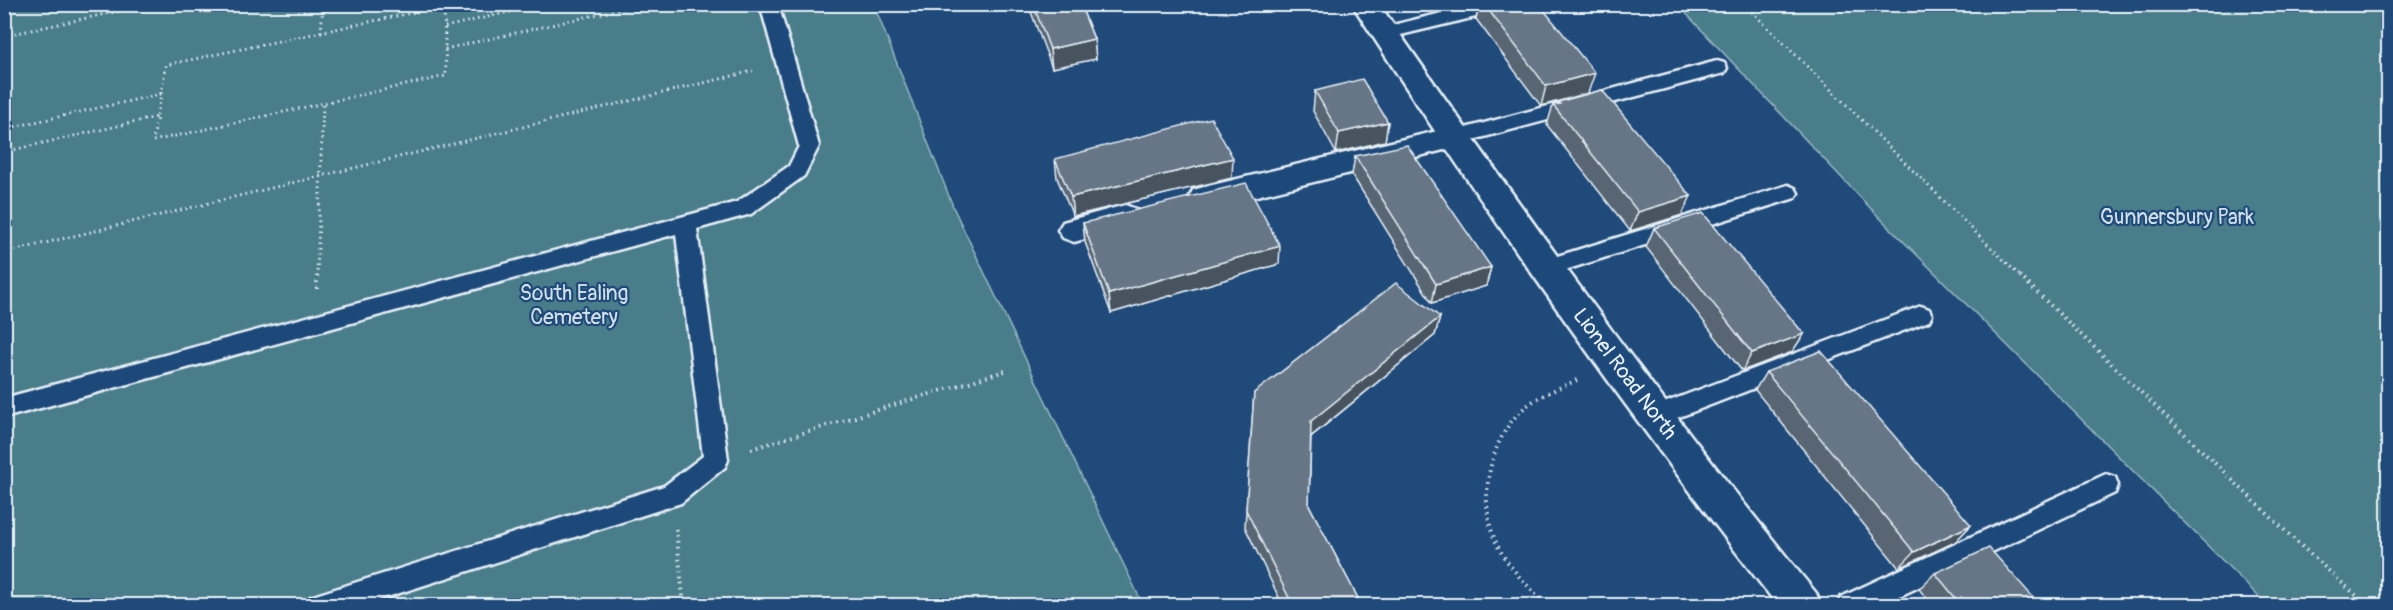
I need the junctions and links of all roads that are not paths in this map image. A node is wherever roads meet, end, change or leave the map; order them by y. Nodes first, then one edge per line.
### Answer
1 (768, 4) edge
2 (1365, 4) edge
3 (1504, 4) edge
4 (1384, 33) junction
5 (1717, 68) dead end
6 (1454, 138) junction
7 (1788, 193) dead end
8 (686, 225) junction
9 (1074, 230) dead end
10 (1546, 268) junction
11 (1921, 315) dead end
12 (4, 408) edge
13 (1656, 416) junction
14 (2106, 486) dead end
15 (319, 606) edge
16 (1802, 606) edge
17 (1850, 606) edge

1 - 8 lane
2 - 4 street, Lionel Road North
3 - 4 lane
4 - 6 street, Lionel Road North
5 - 6 lane
6 - 9 street
6 - 10 street, Lionel Road North
7 - 10 lane
8 - 12 lane
8 - 15 lane
10 - 13 street, Lionel Road North
11 - 13 lane
13 - 16 street, Lionel Road North
14 - 17 lane

